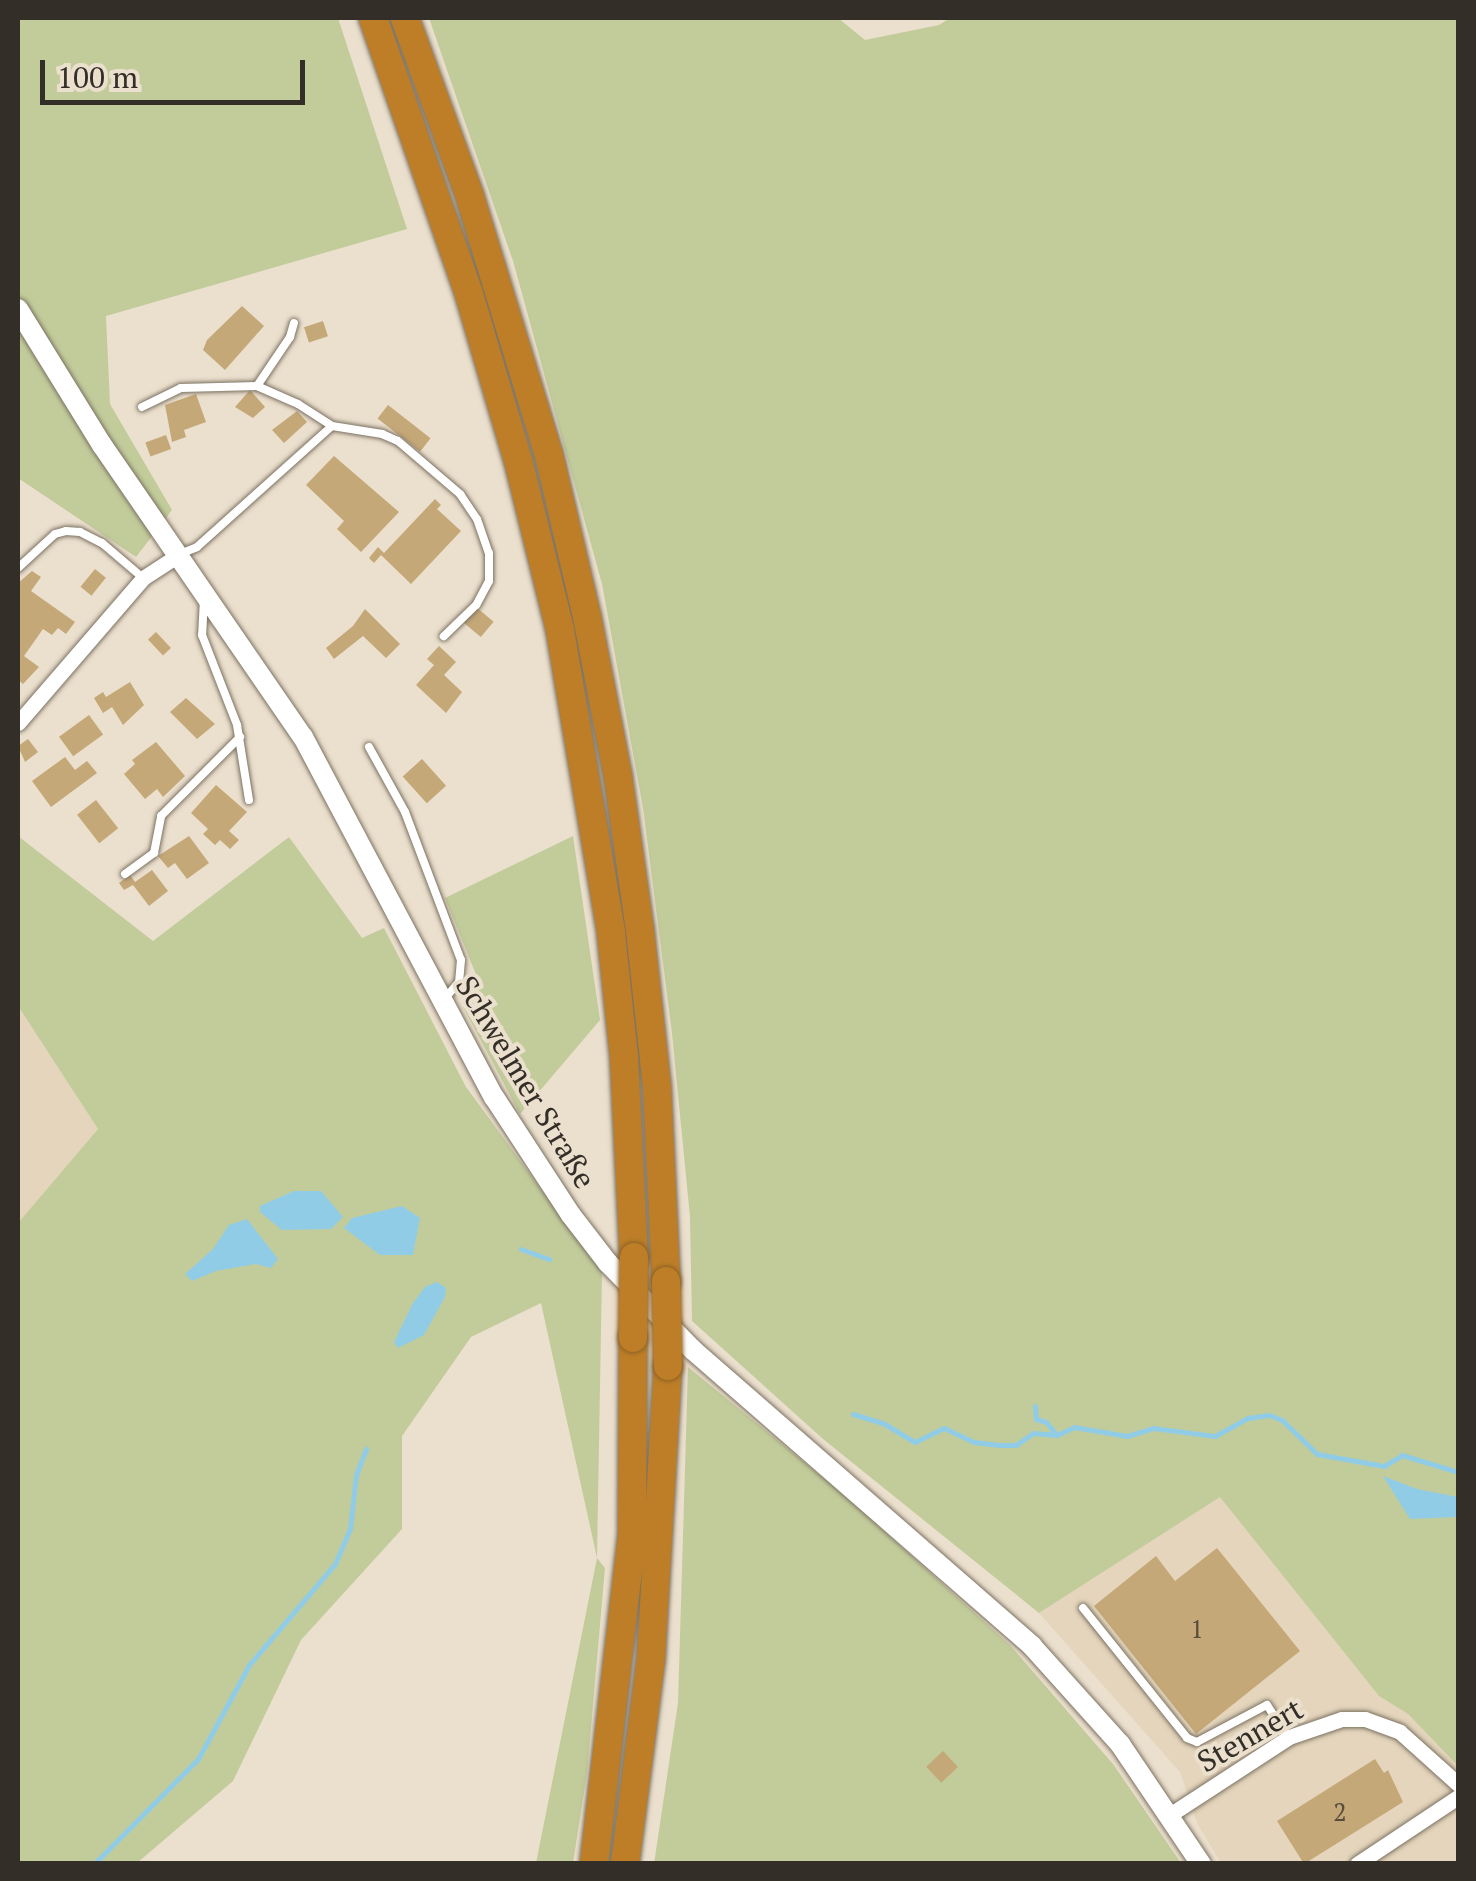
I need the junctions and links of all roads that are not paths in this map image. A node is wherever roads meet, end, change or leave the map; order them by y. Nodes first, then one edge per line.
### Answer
1 (373, 18) edge
2 (406, 18) edge
3 (18, 309) edge
4 (294, 323) dead end
5 (256, 386) junction
6 (142, 407) dead end
7 (332, 426) junction
8 (180, 554) junction
9 (18, 568) edge
10 (143, 578) junction
11 (204, 590) junction
12 (444, 636) dead end
13 (18, 723) edge
14 (240, 737) junction
15 (369, 747) dead end
16 (249, 800) dead end
17 (125, 874) dead end
18 (440, 1002) junction
19 (1084, 1608) dead end
20 (1288, 1737) junction
21 (1458, 1784) edge
22 (1458, 1797) edge
23 (1171, 1814) junction
24 (594, 1864) edge
25 (626, 1864) edge
26 (1201, 1864) edge
27 (1358, 1864) edge

1 - 24 highway, bridge
2 - 25 highway, bridge
3 - 8 main road, Schwelmer Straße
4 - 5 lane
5 - 6 lane
5 - 7 lane
7 - 8 lane
7 - 12 lane
8 - 10 street
8 - 11 main road, Schwelmer Straße
9 - 10 lane
10 - 13 street
11 - 14 lane
11 - 18 main road, Schwelmer Straße
14 - 16 lane
14 - 17 lane
15 - 18 lane
18 - 23 main road, Schwelmer Straße
19 - 20 lane
20 - 21 street, Stennert
20 - 23 street, Stennert
22 - 27 street
23 - 26 main road, Schwelmer Straße

